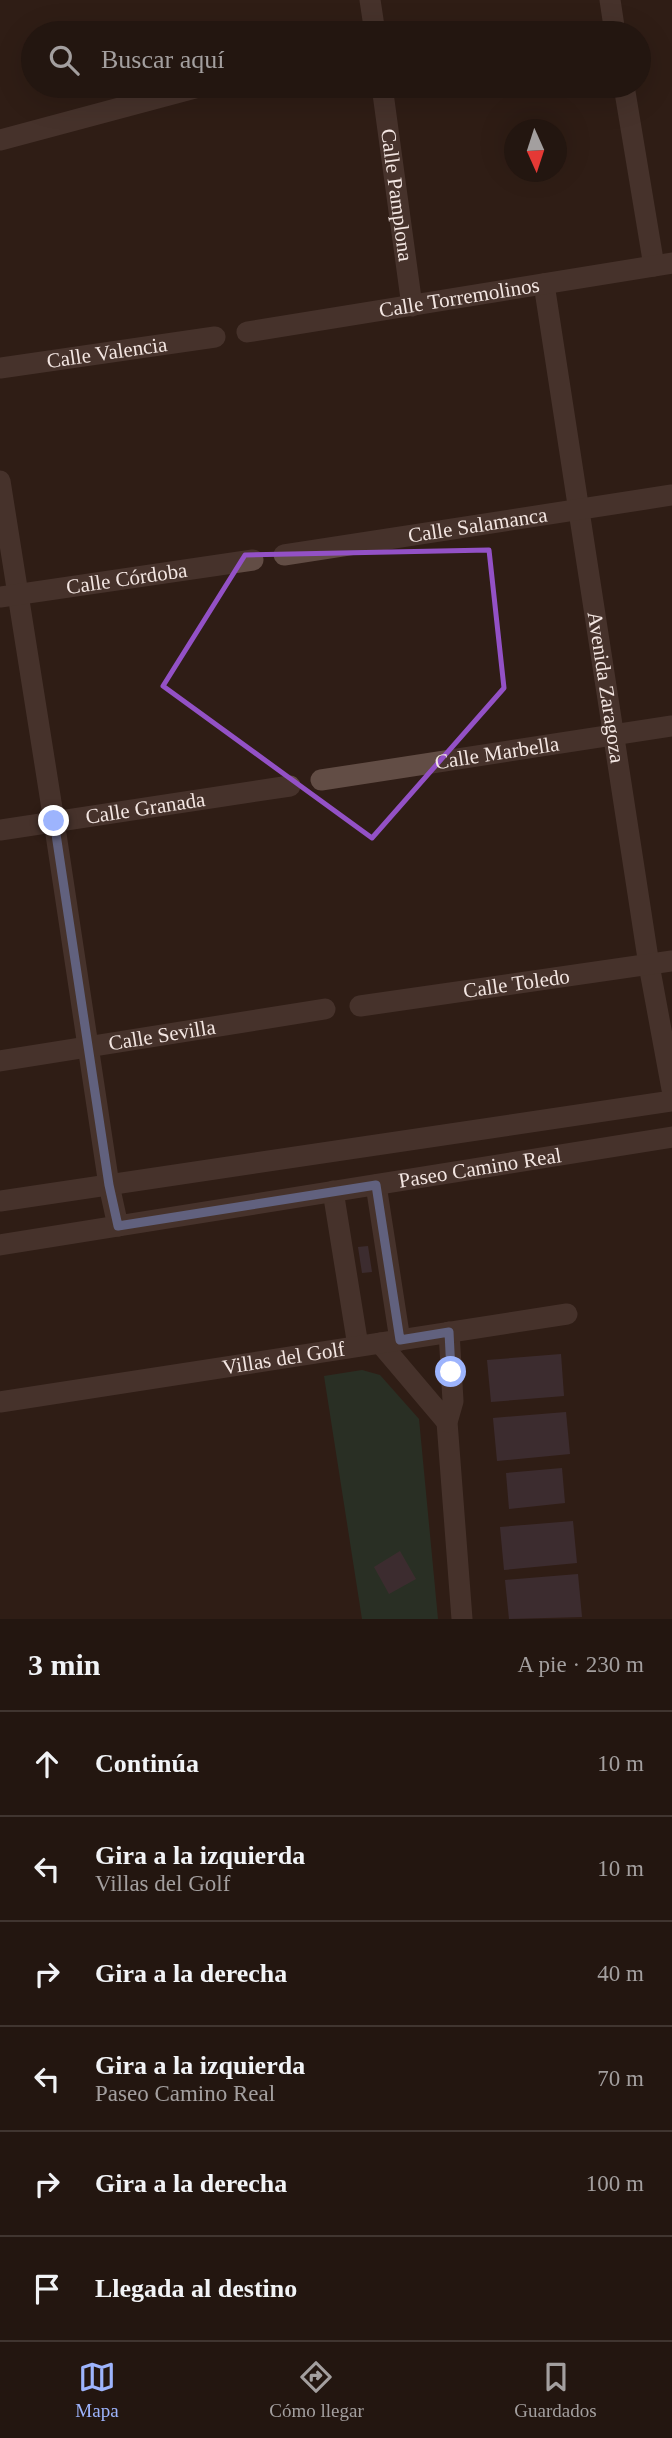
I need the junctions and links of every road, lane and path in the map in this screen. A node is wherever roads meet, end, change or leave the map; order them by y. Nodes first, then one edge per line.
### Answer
1 (370, 0) edge
2 (610, 0) edge
3 (373, 21) edge
4 (613, 21) edge
5 (157, 98) edge
6 (384, 98) edge
7 (627, 98) edge
8 (0, 140) edge
9 (663, 265) edge
10 (544, 284) junction
11 (412, 306) junction
12 (247, 332) dead end
13 (215, 337) dead end
14 (0, 368) edge
15 (0, 481) edge
16 (672, 495) edge
17 (580, 509) junction
18 (284, 555) dead end
19 (253, 560) dead end
20 (9, 596) edge
21 (672, 726) edge
22 (614, 735) junction
23 (321, 780) dead end
24 (290, 786) dead end
25 (54, 821) junction
26 (0, 830) edge
27 (672, 961) edge
28 (649, 965) junction
29 (360, 1006) dead end
30 (325, 1009) dead end
31 (88, 1047) junction
32 (0, 1061) edge
33 (672, 1089) edge
34 (672, 1101) edge
35 (672, 1137) edge
36 (109, 1185) junction
37 (376, 1185) junction
38 (333, 1191) junction
39 (0, 1201) edge
40 (118, 1226) junction
41 (0, 1245) edge
42 (567, 1314) dead end
43 (449, 1332) junction
44 (390, 1341) junction
45 (358, 1346) junction
46 (0, 1402) edge
47 (447, 1422) junction
48 (462, 1619) edge

1 - 3 street
2 - 4 street
5 - 8 street
6 - 11 street, Calle Pamplona
7 - 9 street
9 - 10 street, Calle Torremolinos
10 - 11 street, Calle Torremolinos
10 - 17 street, Avenida Zaragoza
11 - 12 street, Calle Torremolinos
13 - 14 street, Calle Valencia
15 - 20 street
16 - 17 street, Calle Salamanca
17 - 18 street, Calle Salamanca
17 - 22 street, Avenida Zaragoza
19 - 20 street, Calle Córdoba
20 - 25 street
21 - 22 street, Calle Marbella
22 - 23 street, Calle Marbella
22 - 28 street, Avenida Zaragoza
24 - 25 street, Calle Granada
25 - 26 street, Calle Granada
25 - 31 street
27 - 28 street, Calle Toledo
28 - 29 street, Calle Toledo
28 - 33 street, Avenida Zaragoza
30 - 31 street, Calle Sevilla
31 - 32 street, Calle Sevilla
31 - 36 street
34 - 36 street, Paseo Camino Real
35 - 37 street, Paseo Camino Real
36 - 39 street, Paseo Camino Real
36 - 40 street
37 - 38 street, Paseo Camino Real
37 - 44 street
38 - 40 street, Paseo Camino Real
38 - 45 street
40 - 41 street, Paseo Camino Real
42 - 43 street, Villas del Golf
43 - 44 street, Villas del Golf
43 - 47 street
44 - 45 street, Villas del Golf
44 - 47 street
45 - 46 street, Villas del Golf
47 - 48 street

